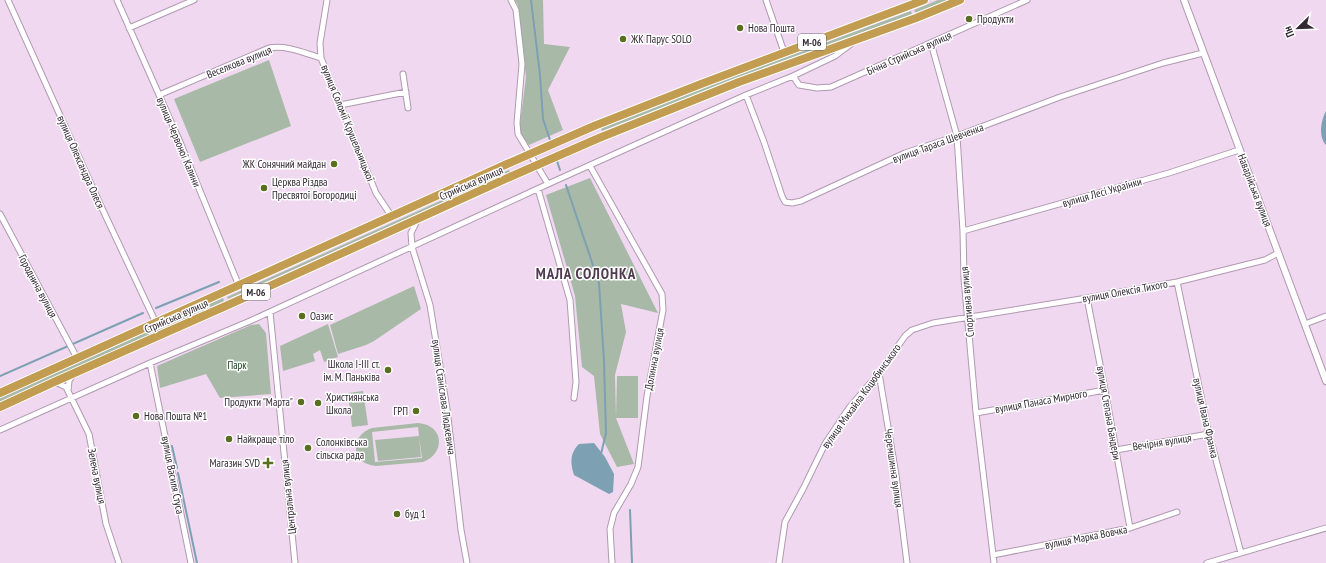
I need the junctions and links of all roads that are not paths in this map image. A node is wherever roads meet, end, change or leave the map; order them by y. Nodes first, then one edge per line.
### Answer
1 (8, 0) edge
2 (117, 0) edge
3 (194, 0) edge
4 (327, 0) edge
5 (511, 0) edge
6 (766, 0) edge
7 (924, 0) edge
8 (960, 0) edge
9 (1027, 0) edge
10 (1184, 0) edge
11 (129, 28) junction
12 (855, 40) junction
13 (931, 43) junction
14 (784, 52) junction
15 (1203, 53) junction
16 (321, 58) junction
17 (403, 74) dead end
18 (793, 76) junction
19 (406, 92) junction
20 (159, 95) junction
21 (746, 95) junction
22 (340, 105) junction
23 (408, 108) dead end
24 (957, 136) junction
25 (1239, 150) junction
26 (590, 166) junction
27 (548, 184) junction
28 (538, 189) junction
29 (0, 214) edge
30 (392, 217) junction
31 (418, 218) junction
32 (394, 229) junction
33 (963, 231) junction
34 (411, 233) junction
35 (412, 247) junction
36 (1278, 253) junction
37 (1177, 282) junction
38 (239, 286) junction
39 (1087, 298) junction
40 (270, 312) junction
41 (1326, 316) edge
42 (968, 317) junction
43 (156, 323) junction
44 (1304, 324) junction
45 (77, 358) junction
46 (150, 363) junction
47 (75, 372) junction
48 (879, 373) junction
49 (1326, 380) edge
50 (54, 382) junction
51 (1105, 390) junction
52 (68, 392) junction
53 (0, 393) edge
54 (71, 398) junction
55 (574, 398) dead end
56 (0, 407) edge
57 (976, 413) junction
58 (0, 430) edge
59 (1209, 434) junction
60 (1116, 450) junction
61 (1177, 512) dead end
62 (1130, 528) junction
63 (1326, 528) edge
64 (1241, 553) junction
65 (993, 555) junction
66 (118, 563) edge
67 (190, 563) edge
68 (295, 563) edge
69 (467, 563) edge
70 (612, 563) edge
71 (779, 563) edge
72 (907, 563) edge
73 (994, 563) edge
74 (1207, 563) edge

1 - 43 street, вулиця Олександра Олеся
2 - 11 street, вулиця Червоної Калини
3 - 11 street
4 - 16 street, вулиця Соломії Крушельницької
5 - 27 street
6 - 14 street
7 - 14 highway, Стрийська вулиця / М-06
8 - 12 highway, Стрийська вулиця / М-06
9 - 13 street, Бічна Стрийська вулиця
10 - 15 street, Наварійська вулиця
11 - 20 street, вулиця Червоної Калини
12 - 18 street
12 - 31 highway, Стрийська вулиця / М-06, bridge
13 - 18 street, Бічна Стрийська вулиця
13 - 24 street, Спортивна вулиця
14 - 30 highway, Стрийська вулиця / М-06, bridge
15 - 24 street, вулиця Тараса Шевченка
15 - 25 street, Наварійська вулиця
16 - 20 street, Веселкова вулиця
16 - 22 street, вулиця Соломії Крушельницької
17 - 19 street
18 - 21 street
19 - 22 street
19 - 23 street
20 - 38 street, вулиця Червоної Калини
21 - 24 street, вулиця Тараса Шевченка
21 - 26 street
22 - 30 street, вулиця Соломії Крушельницької
24 - 33 street, Спортивна вулиця
25 - 33 street, вулиця Лесі Українки
25 - 36 street, Наварійська вулиця
26 - 27 street
26 - 70 street, Долинна вулиця
27 - 28 street
28 - 35 street
28 - 55 street
29 - 45 street, Городнича вулиця
30 - 38 highway, Стрийська вулиця / М-06
31 - 32 highway, Стрийська вулиця / М-06
31 - 34 street, вулиця Станіслава Людкевича
32 - 34 street
32 - 47 highway, Стрийська вулиця / М-06
33 - 42 street, Спортивна вулиця
34 - 35 street, вулиця Станіслава Людкевича
35 - 40 street
35 - 69 street, вулиця Станіслава Людкевича
36 - 37 street, вулиця Олексія Тихого
36 - 44 street, Наварійська вулиця
37 - 39 street, вулиця Олексія Тихого
37 - 59 street, вулиця Івана Франка
38 - 43 highway, Стрийська вулиця / М-06
39 - 42 street, вулиця Олексія Тихого
39 - 51 street, вулиця Степана Бандери
40 - 46 street
40 - 68 street, Центральна вулиця
41 - 44 street
42 - 48 street, вулиця Михайла Коцюбинського
42 - 57 street, Спортивна вулиця
43 - 45 highway, Стрийська вулиця / М-06
44 - 49 street, Наварійська вулиця
45 - 53 highway, Стрийська вулиця / М-06
46 - 54 street
46 - 67 street, вулиця Василя Стуса
47 - 50 highway, Стрийська вулиця / М-06
47 - 52 street
48 - 71 street, вулиця Михайла Коцюбинського
48 - 72 street, Черемшинна вулиця
50 - 52 street, Зелена вулиця
50 - 56 highway, Стрийська вулиця / М-06
51 - 57 street, вулиця Панаса Мирного
51 - 60 street, вулиця Степана Бандери
52 - 54 street, Зелена вулиця
54 - 58 street
54 - 66 street, Зелена вулиця
57 - 65 street, Спортивна вулиця
59 - 60 street, Вечірня вулиця
59 - 64 street, вулиця Івана Франка
60 - 62 street, вулиця Степана Бандери
61 - 62 street, вулиця Марка Вовчка
62 - 65 street, вулиця Марка Вовчка
63 - 64 street
64 - 74 street
65 - 73 street, Спортивна вулиця

